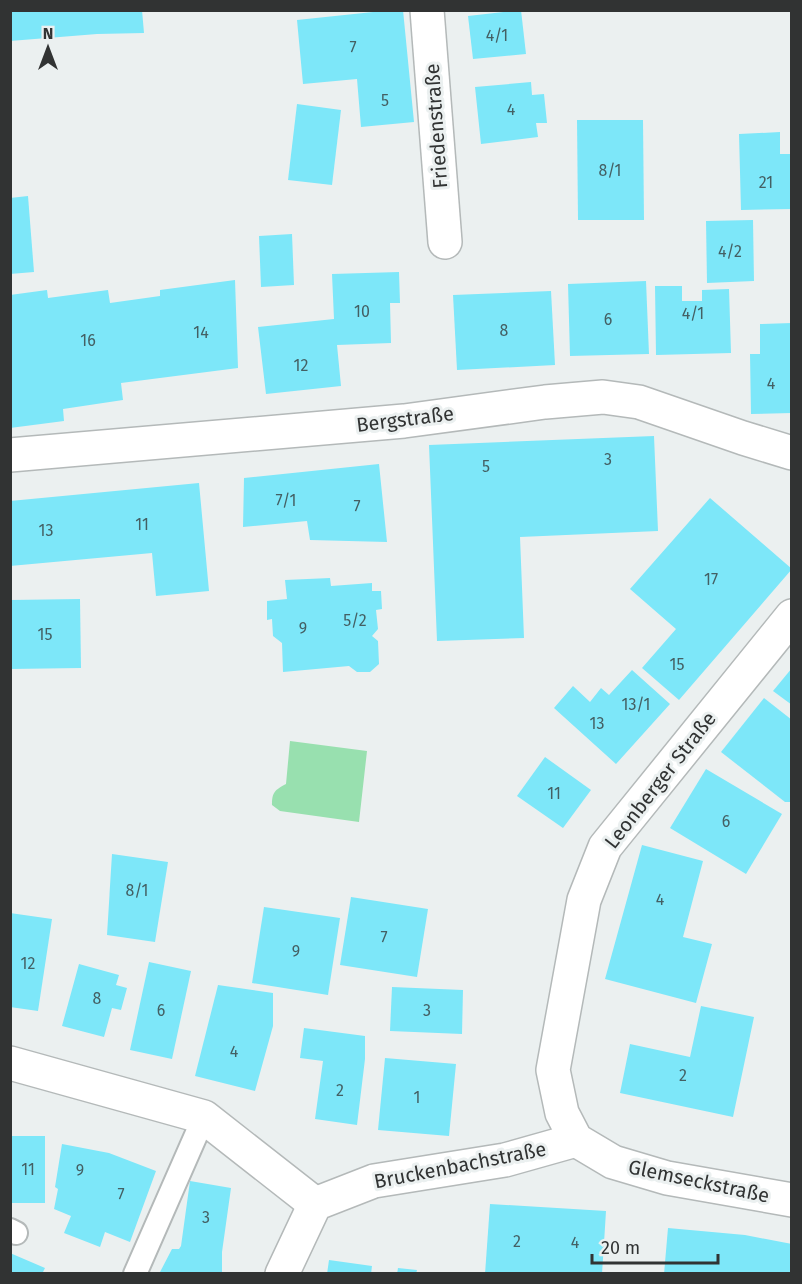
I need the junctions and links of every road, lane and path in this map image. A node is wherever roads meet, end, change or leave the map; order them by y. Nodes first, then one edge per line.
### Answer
1 (427, 10) edge
2 (445, 242) dead end
3 (792, 453) edge
4 (10, 455) edge
5 (792, 616) edge
6 (12, 1068) edge
7 (204, 1117) junction
8 (576, 1140) junction
9 (792, 1200) edge
10 (315, 1204) junction
11 (135, 1274) edge
12 (282, 1274) edge

1 - 2 street, Friedenstraße
3 - 4 street, Bergstraße
5 - 8 street, Leonberger Straße
6 - 7 street
7 - 10 street
7 - 11 lane
8 - 9 street, Glemseckstraße
8 - 10 street, Bruckenbachstraße
10 - 12 street

